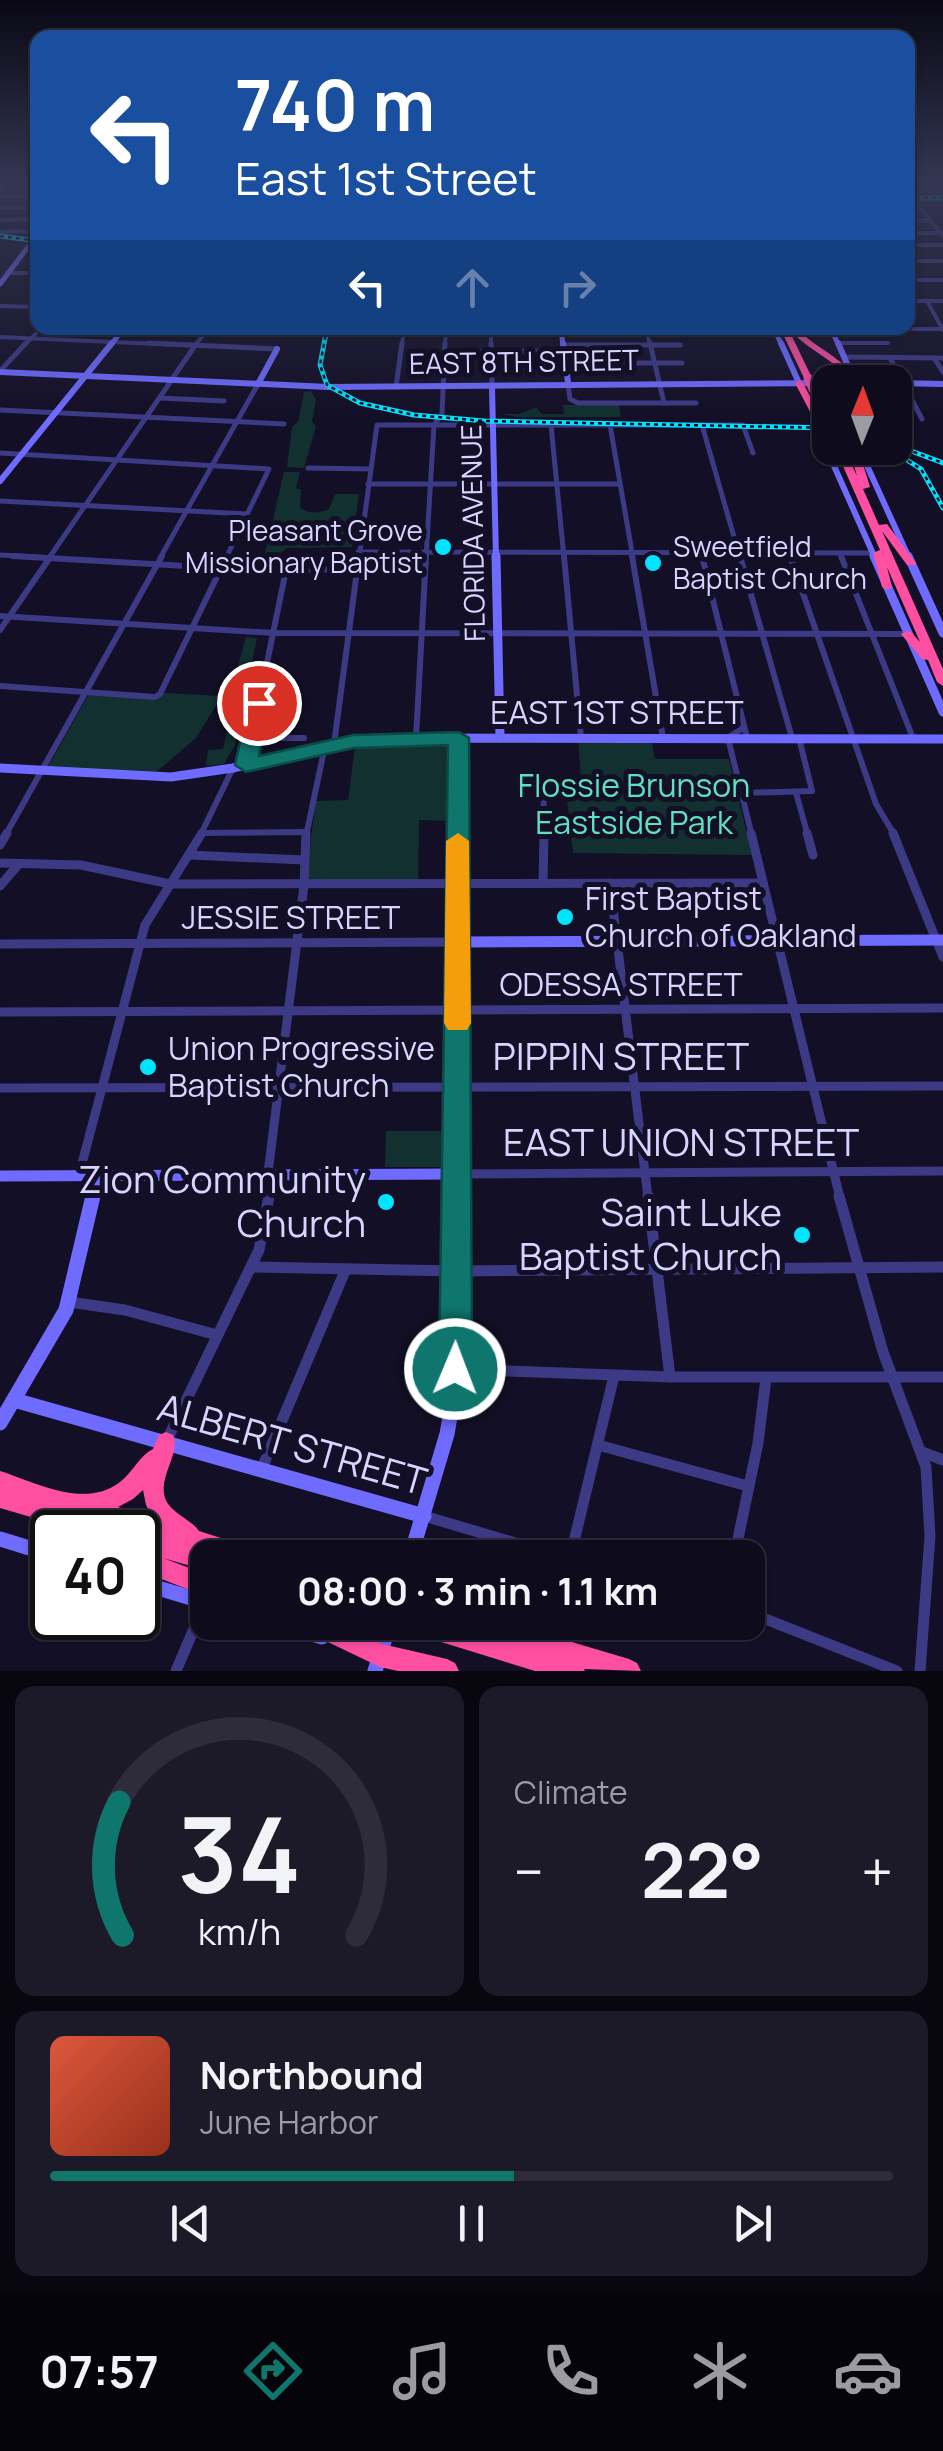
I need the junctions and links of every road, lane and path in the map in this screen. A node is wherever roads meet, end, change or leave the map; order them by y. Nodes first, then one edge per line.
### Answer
1 (17, 260) edge
2 (915, 261) edge
3 (943, 261) edge
4 (8, 272) junction
5 (30, 273) edge
6 (915, 280) edge
7 (943, 280) edge
8 (0, 284) edge
9 (915, 301) edge
10 (927, 301) junction
11 (943, 301) edge
12 (0, 306) edge
13 (30, 308) edge
14 (934, 315) junction
15 (943, 315) edge
16 (915, 330) edge
17 (943, 330) edge
18 (35, 335) edge
19 (118, 335) edge
20 (203, 335) edge
21 (403, 335) edge
22 (446, 335) edge
23 (491, 335) edge
24 (562, 335) edge
25 (648, 335) edge
26 (777, 335) edge
27 (788, 335) edge
28 (791, 335) edge
29 (797, 335) edge
30 (833, 335) edge
31 (0, 337) edge
32 (31, 339) junction
33 (112, 342) junction
34 (838, 343) junction
35 (888, 343) dead end
36 (650, 345) junction
37 (680, 345) dead end
38 (195, 346) junction
39 (564, 348) junction
40 (277, 349) joint
41 (491, 351) junction
42 (445, 352) junction
43 (846, 358) junction
44 (890, 358) junction
45 (934, 358) junction
46 (943, 358) edge
47 (566, 363) junction
48 (654, 363) junction
49 (682, 363) dead end
50 (790, 364) junction
51 (840, 365) edge
52 (849, 365) edge
53 (892, 365) edge
54 (492, 366) junction
55 (538, 366) dead end
56 (0, 372) edge
57 (943, 372) edge
58 (85, 376) junction
59 (807, 379) junction
60 (172, 380) junction
61 (812, 380) edge
62 (568, 383) junction
63 (659, 383) junction
64 (258, 384) junction
65 (912, 384) edge
66 (943, 384) edge
67 (396, 387) junction
68 (444, 387) junction
69 (492, 387) junction
70 (812, 387) edge
71 (812, 392) edge
72 (160, 398) junction
73 (224, 401) dead end
74 (664, 403) junction
75 (696, 403) dead end
76 (912, 403) edge
77 (0, 410) edge
78 (55, 413) junction
79 (146, 418) junction
80 (922, 418) dead end
81 (238, 422) junction
82 (284, 424) dead end
83 (434, 425) junction
84 (494, 425) junction
85 (552, 425) junction
86 (610, 425) junction
87 (702, 425) junction
88 (753, 452) dead end
89 (0, 453) edge
90 (22, 454) junction
91 (118, 459) junction
92 (214, 464) junction
93 (833, 465) edge
94 (842, 465) edge
95 (850, 465) edge
96 (852, 465) edge
97 (859, 465) edge
98 (864, 465) edge
99 (308, 468) dead end
100 (369, 469) junction
101 (0, 481) edge
102 (368, 484) junction
103 (431, 484) junction
104 (494, 484) junction
105 (557, 484) junction
106 (620, 484) junction
107 (864, 487) junction
108 (0, 501) edge
109 (85, 506) junction
110 (188, 511) junction
111 (868, 513) junction
112 (248, 514) junction
113 (883, 526) junction
114 (358, 552) junction
115 (427, 552) junction
116 (496, 552) junction
117 (563, 552) junction
118 (632, 553) junction
119 (700, 553) junction
120 (738, 553) junction
121 (789, 553) junction
122 (840, 553) junction
123 (871, 553) junction
124 (0, 555) edge
125 (50, 558) junction
126 (910, 563) junction
127 (158, 564) junction
128 (221, 568) junction
129 (286, 570) junction
130 (356, 570) junction
131 (887, 587) junction
132 (4, 616) edge
133 (124, 624) junction
134 (191, 628) junction
135 (0, 630) edge
136 (943, 632) edge
137 (274, 633) junction
138 (348, 633) junction
139 (422, 633) junction
140 (497, 633) junction
141 (571, 634) junction
142 (646, 634) junction
143 (720, 634) junction
144 (763, 634) junction
145 (816, 634) junction
146 (872, 634) junction
147 (908, 634) junction
148 (943, 658) edge
149 (943, 683) edge
150 (0, 686) edge
151 (86, 692) junction
152 (941, 711) edge
153 (744, 727) junction
154 (252, 738) junction
155 (304, 738) dead end
156 (416, 738) junction
157 (459, 738) junction
158 (500, 738) junction
159 (581, 738) junction
160 (663, 738) junction
161 (728, 738) junction
162 (746, 738) junction
163 (795, 738) junction
164 (852, 738) junction
165 (913, 738) junction
166 (941, 738) edge
167 (329, 745) junction
168 (246, 765) junction
169 (0, 768) edge
170 (233, 768) junction
171 (41, 771) junction
172 (544, 786) dead end
173 (740, 792) junction
174 (796, 793) junction
175 (306, 832) junction
176 (202, 834) junction
177 (0, 845) edge
178 (189, 854) junction
179 (813, 855) dead end
180 (304, 860) junction
181 (0, 863) edge
182 (18, 865) junction
183 (457, 883) junction
184 (543, 883) junction
185 (610, 883) junction
186 (762, 883) junction
187 (170, 884) junction
188 (304, 885) junction
189 (0, 886) edge
190 (940, 940) edge
191 (778, 941) junction
192 (297, 942) junction
193 (457, 942) junction
194 (617, 942) junction
195 (0, 944) edge
196 (138, 944) junction
197 (943, 957) edge
198 (943, 1008) edge
199 (794, 1009) junction
200 (626, 1010) junction
201 (458, 1011) junction
202 (0, 1012) edge
203 (120, 1012) junction
204 (288, 1012) junction
205 (813, 1086) junction
206 (943, 1086) edge
207 (101, 1087) junction
208 (636, 1087) junction
209 (0, 1088) edge
210 (458, 1088) junction
211 (279, 1089) junction
212 (943, 1171) edge
213 (645, 1172) junction
214 (834, 1172) junction
215 (99, 1173) junction
216 (271, 1174) junction
217 (457, 1174) junction
218 (0, 1176) edge
219 (78, 1176) junction
220 (251, 1267) junction
221 (857, 1268) junction
222 (943, 1268) edge
223 (657, 1270) junction
224 (346, 1271) junction
225 (456, 1271) junction
226 (69, 1302) junction
227 (217, 1335) junction
228 (455, 1369) junction
229 (614, 1376) junction
230 (670, 1377) junction
231 (766, 1378) junction
232 (892, 1378) junction
233 (943, 1378) edge
234 (7, 1398) edge
235 (0, 1423) edge
236 (166, 1442) junction
237 (598, 1445) junction
238 (922, 1452) junction
239 (943, 1460) edge
240 (262, 1468) junction
241 (0, 1482) edge
242 (748, 1486) junction
243 (0, 1498) edge
244 (69, 1503) junction
245 (29, 1506) junction
246 (37, 1510) edge
247 (42, 1510) edge
248 (424, 1516) junction
249 (0, 1539) edge
250 (195, 1540) edge
251 (416, 1540) edge
252 (506, 1540) edge
253 (573, 1540) edge
254 (738, 1540) edge
255 (160, 1543) edge
256 (190, 1546) edge
257 (30, 1548) edge
258 (190, 1550) edge
259 (160, 1571) edge
260 (160, 1587) edge
261 (190, 1588) edge
262 (190, 1593) edge
263 (765, 1619) edge
264 (190, 1638) edge
265 (319, 1640) edge
266 (340, 1640) edge
267 (471, 1640) edge
268 (526, 1640) edge
269 (378, 1663) edge
270 (176, 1671) edge
271 (432, 1671) edge
272 (446, 1671) edge
273 (573, 1671) edge
274 (629, 1671) edge
275 (897, 1671) edge
276 (920, 1671) edge

1 - 4 street
2 - 3 street
4 - 5 street
4 - 8 street
6 - 7 street
9 - 10 street
10 - 11 street
10 - 14 street
12 - 13 street
14 - 15 street
14 - 17 street
16 - 17 street
18 - 32 street
19 - 33 street
20 - 38 street
21 - 67 street
22 - 42 street
23 - 41 street, FLORIDA AVENUE
24 - 39 street
25 - 36 street
26 - 50 street
27 - 50 highway
28 - 59 highway
29 - 51 highway
30 - 34 street
31 - 32 street
32 - 33 street
32 - 56 street
33 - 38 street
33 - 58 street
34 - 35 street
34 - 43 street
36 - 37 street
36 - 39 street
36 - 48 street
38 - 40 street
38 - 60 street
39 - 41 street
39 - 47 street
40 - 64 street
41 - 42 street
41 - 54 street, FLORIDA AVENUE
42 - 68 street
43 - 44 street
43 - 52 street
44 - 45 street
44 - 53 street
45 - 46 street
45 - 57 street
47 - 48 street
47 - 62 street
48 - 49 street
48 - 63 street
50 - 59 street
54 - 55 street
54 - 69 street, FLORIDA AVENUE
56 - 58 street, EAST 8TH STREET
58 - 60 street, EAST 8TH STREET
58 - 78 street
59 - 61 street, EAST 8TH STREET
59 - 63 street, EAST 8TH STREET
59 - 70 highway, bridge
59 - 71 highway
60 - 64 street, EAST 8TH STREET
60 - 72 street
62 - 63 street, EAST 8TH STREET
62 - 69 street, EAST 8TH STREET
62 - 74 street
63 - 74 street
64 - 67 street, EAST 8TH STREET
64 - 81 street
65 - 66 street
67 - 68 street, EAST 8TH STREET
68 - 69 street, EAST 8TH STREET
68 - 83 street
69 - 84 street, FLORIDA AVENUE
72 - 73 street
72 - 79 street
74 - 75 street
76 - 80 street
77 - 78 street
78 - 79 street
78 - 90 street
79 - 81 street
79 - 91 street
81 - 82 street
81 - 92 street
83 - 84 street
83 - 100 street
83 - 103 street
84 - 85 street
84 - 104 street, FLORIDA AVENUE
85 - 86 street
85 - 105 street
86 - 87 street
86 - 106 street
87 - 88 street
87 - 120 street
89 - 90 street
90 - 91 street
90 - 101 street
91 - 92 street
91 - 109 street
92 - 110 street
92 - 112 street
93 - 123 street
94 - 111 highway
95 - 111 highway
96 - 107 highway
97 - 107 highway
98 - 126 street
99 - 100 street
100 - 102 street
102 - 103 street
102 - 114 street
103 - 104 street
103 - 115 street
104 - 105 street
104 - 116 street, FLORIDA AVENUE
105 - 106 street
105 - 117 street
106 - 118 street
107 - 113 highway
108 - 109 street
109 - 110 street
109 - 125 street
110 - 112 street
110 - 127 street
111 - 131 highway
111 - 149 highway
112 - 128 street
113 - 126 highway
113 - 148 highway
114 - 115 street
114 - 130 street
115 - 116 street
115 - 139 street
116 - 117 street
116 - 140 street, FLORIDA AVENUE
117 - 118 street
117 - 141 street
118 - 119 street
118 - 142 street
119 - 120 street
119 - 143 street
120 - 121 street
120 - 144 street
121 - 122 street
121 - 145 street
122 - 123 street
122 - 146 street
123 - 131 street
124 - 125 street
125 - 127 street
125 - 132 street
126 - 136 street
127 - 128 street
127 - 133 street
128 - 129 street
128 - 134 street
129 - 130 street
129 - 137 street
130 - 138 street
131 - 147 street
132 - 133 street
132 - 135 street
133 - 134 street
133 - 151 street
134 - 137 street
134 - 151 street
137 - 138 street
137 - 154 street
138 - 139 street
138 - 167 street
139 - 140 street
139 - 156 street
140 - 141 street
140 - 158 street, FLORIDA AVENUE
141 - 142 street
141 - 159 street
142 - 143 street
142 - 160 street
143 - 144 street
143 - 153 street
144 - 145 street
144 - 163 street
145 - 146 street
145 - 164 street
146 - 147 street
146 - 165 street
147 - 149 highway
147 - 152 street
150 - 151 street
151 - 171 street
153 - 161 street
153 - 162 street
154 - 155 street
154 - 168 street
156 - 157 street, EAST 1ST STREET
156 - 167 street, EAST 1ST STREET
157 - 158 street, EAST 1ST STREET
157 - 183 street
158 - 159 street, EAST 1ST STREET
159 - 160 street, EAST 1ST STREET
160 - 161 street, EAST 1ST STREET
161 - 162 street, EAST 1ST STREET
161 - 173 street
162 - 163 street, EAST 1ST STREET
163 - 164 street, EAST 1ST STREET
163 - 174 street
164 - 165 street, EAST 1ST STREET
164 - 190 street
165 - 166 street, EAST 1ST STREET
167 - 168 street, EAST 1ST STREET
167 - 175 street
168 - 170 street, EAST 1ST STREET
169 - 171 street, EAST 1ST STREET
170 - 171 street, EAST 1ST STREET
170 - 176 street
171 - 177 street
172 - 184 street
173 - 174 street
173 - 186 street
174 - 179 street
175 - 176 street
175 - 180 street
176 - 178 street
178 - 180 street
178 - 187 street
180 - 188 street
181 - 182 street
182 - 187 street
182 - 189 street
183 - 184 street
183 - 188 street
183 - 193 street
184 - 185 street
185 - 186 street
185 - 194 street
186 - 191 street
187 - 188 street
187 - 196 street
188 - 192 street
190 - 191 street, JESSIE STREET
190 - 197 street
191 - 194 street, JESSIE STREET
191 - 199 street
192 - 193 street, JESSIE STREET
192 - 196 street, JESSIE STREET
192 - 204 street
193 - 194 street, JESSIE STREET
193 - 201 street
194 - 200 street
195 - 196 street, JESSIE STREET
196 - 203 street
198 - 199 street, ODESSA STREET
199 - 200 street, ODESSA STREET
199 - 205 street
200 - 201 street, ODESSA STREET
200 - 208 street
201 - 204 street, ODESSA STREET
201 - 210 street
202 - 203 street, ODESSA STREET
203 - 204 street, ODESSA STREET
203 - 207 street
204 - 211 street
205 - 206 street, PIPPIN STREET
205 - 208 street, PIPPIN STREET
205 - 214 street
207 - 209 street, PIPPIN STREET
207 - 211 street, PIPPIN STREET
207 - 219 street
208 - 210 street, PIPPIN STREET
208 - 213 street
210 - 211 street, PIPPIN STREET
210 - 217 street
211 - 216 street
212 - 214 street, EAST UNION STREET
213 - 214 street, EAST UNION STREET
213 - 217 street, EAST UNION STREET
213 - 223 street
214 - 221 street
215 - 216 street, EAST UNION STREET
215 - 219 street, EAST UNION STREET
215 - 226 street
216 - 217 street, EAST UNION STREET
216 - 220 street
217 - 225 street
218 - 219 street, EAST UNION STREET
220 - 224 street
220 - 227 street
221 - 222 street
221 - 223 street
221 - 232 street
223 - 225 street
223 - 230 street
224 - 225 street
224 - 240 street
225 - 228 street
226 - 227 street
226 - 234 street
227 - 236 street
228 - 229 street
228 - 248 street
229 - 230 street
229 - 237 street
230 - 231 street
231 - 232 street
231 - 242 street
232 - 233 street
232 - 238 street
234 - 235 street
234 - 236 street, ALBERT STREET
236 - 240 street, ALBERT STREET
236 - 244 highway
236 - 250 highway
237 - 242 street
237 - 253 street
238 - 239 street
238 - 276 street
240 - 248 street, ALBERT STREET
241 - 244 highway
242 - 254 street
243 - 245 highway
244 - 256 highway
245 - 246 highway
245 - 247 highway
248 - 251 street
248 - 252 street, ALBERT STREET
249 - 257 street
255 - 258 highway
259 - 261 highway
260 - 262 street
263 - 275 street
264 - 270 street
265 - 269 street
266 - 269 highway
267 - 273 highway
268 - 274 highway
269 - 271 street
269 - 272 highway

